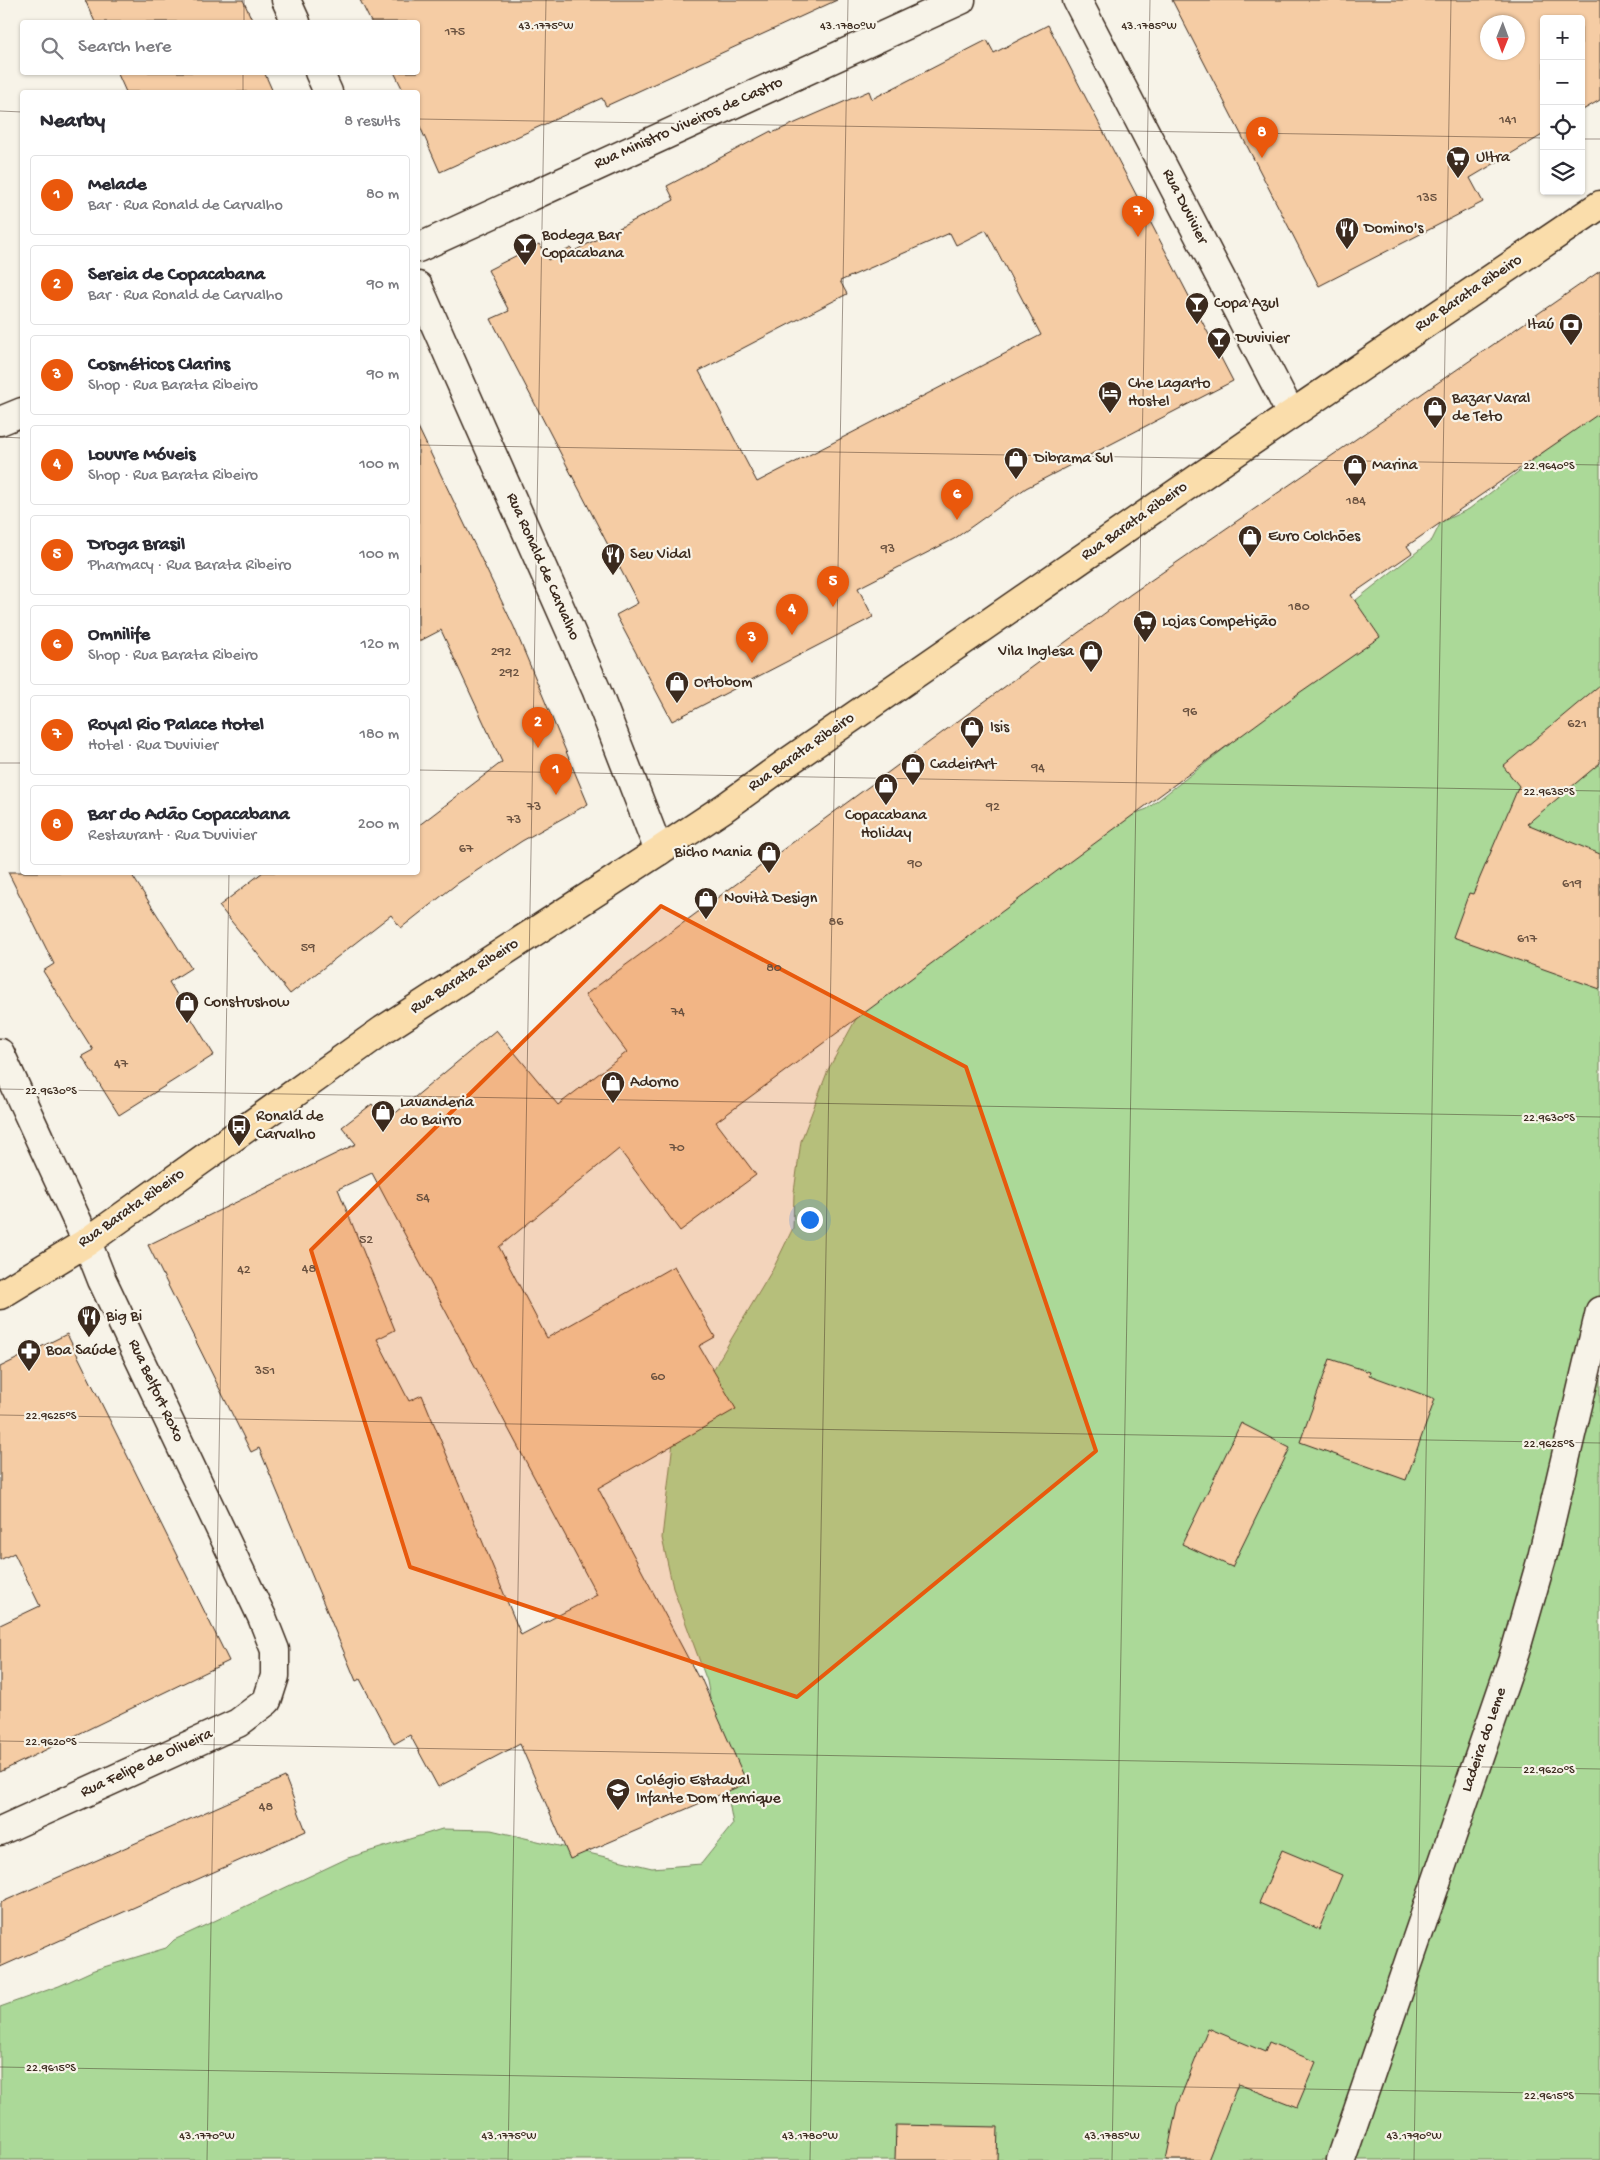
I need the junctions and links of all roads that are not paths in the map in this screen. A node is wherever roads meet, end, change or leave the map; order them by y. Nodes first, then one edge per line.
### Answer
1 (286, 0) edge
2 (961, 0) edge
3 (1077, 0) edge
4 (295, 20) edge
5 (320, 75) edge
6 (327, 90) edge
7 (1600, 205) edge
8 (420, 247) edge
9 (420, 291) edge
10 (20, 413) edge
11 (1291, 414) junction
12 (0, 421) edge
13 (659, 852) junction
14 (0, 1053) edge
15 (88, 1242) junction
16 (0, 1295) edge
17 (1600, 1311) edge
18 (275, 1676) joint
19 (0, 1831) edge
20 (1341, 2160) edge

1 - 4 street
2 - 8 street, Rua Ministro Viveiros de Castro
3 - 11 street, Rua Duvivier
5 - 6 street
7 - 11 main road, Rua Barata Ribeiro
9 - 13 street, Rua Ronald de Carvalho
10 - 12 street
11 - 13 main road, Rua Barata Ribeiro
13 - 15 main road, Rua Barata Ribeiro
14 - 15 street, Rua Belfort Roxo
15 - 16 main road, Rua Barata Ribeiro
15 - 18 street, Rua Belfort Roxo
17 - 20 street, Ladeira do Leme
18 - 19 street, Rua Felipe de Oliveira

